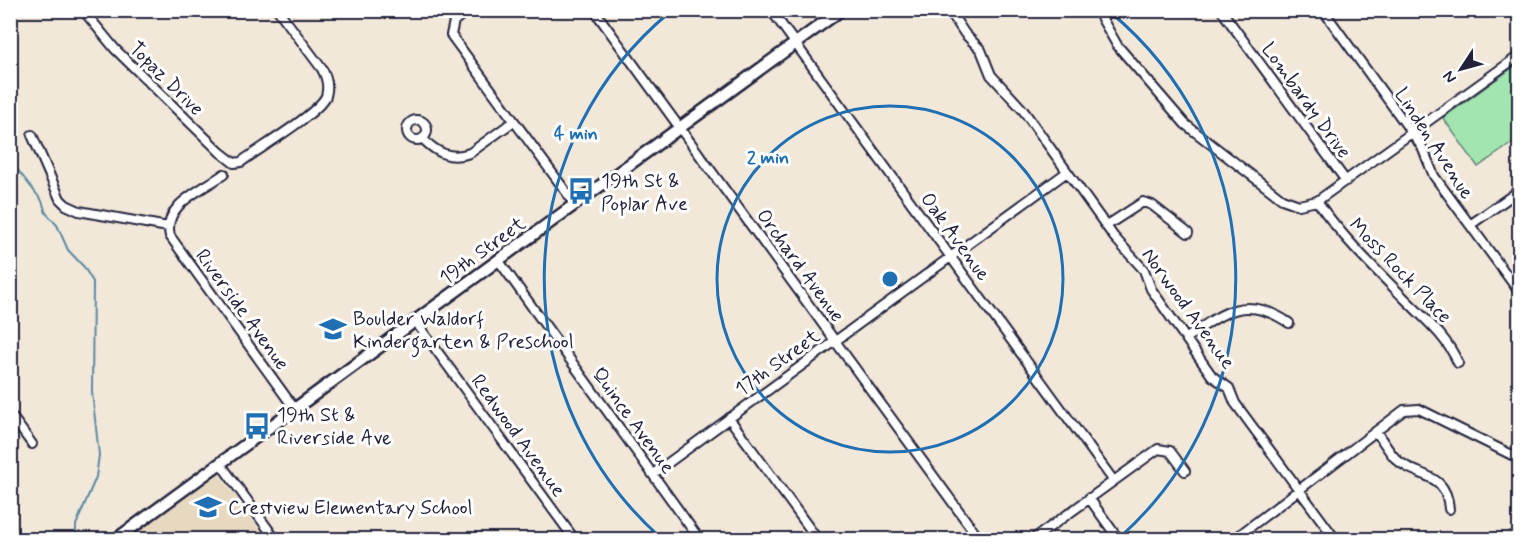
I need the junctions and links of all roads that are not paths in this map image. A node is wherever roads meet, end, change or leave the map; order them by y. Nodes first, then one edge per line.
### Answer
1 (83, 10) edge
2 (278, 10) edge
3 (468, 10) edge
4 (594, 10) edge
5 (771, 10) edge
6 (841, 10) edge
7 (949, 10) edge
8 (1097, 10) edge
9 (1221, 10) edge
10 (1323, 10) edge
11 (795, 44) junction
12 (1520, 55) edge
13 (514, 121) junction
14 (680, 127) junction
15 (1412, 133) junction
16 (32, 135) dead end
17 (423, 138) dead end
18 (1067, 172) junction
19 (224, 174) dead end
20 (1346, 181) junction
21 (1520, 190) edge
22 (1317, 201) junction
23 (575, 204) junction
24 (1470, 225) junction
25 (1106, 226) junction
26 (168, 227) junction
27 (1188, 233) dead end
28 (951, 258) junction
29 (499, 261) junction
30 (1519, 292) edge
31 (415, 321) junction
32 (1289, 323) dead end
33 (1187, 338) junction
34 (835, 340) junction
35 (1458, 363) dead end
36 (294, 408) junction
37 (10, 414) edge
38 (729, 418) junction
39 (1376, 431) junction
40 (32, 444) dead end
41 (1520, 459) edge
42 (220, 463) junction
43 (1185, 471) dead end
44 (652, 474) junction
45 (1113, 480) junction
46 (1300, 488) junction
47 (1089, 498) junction
48 (1449, 509) dead end
49 (115, 540) edge
50 (276, 540) edge
51 (575, 540) edge
52 (700, 540) edge
53 (818, 540) edge
54 (980, 540) edge
55 (1032, 540) edge
56 (1119, 540) edge
57 (1233, 540) edge
58 (1336, 540) edge

1 - 2 street, Topaz Drive
3 - 13 street
4 - 14 street, Orchard Avenue
5 - 11 street, Oak Avenue
6 - 11 street, 19th Street
7 - 18 street, Norwood Avenue
8 - 22 street
9 - 20 street, Lombardy Drive
10 - 15 street, Linden Avenue
11 - 14 street, 19th Street
11 - 28 street, Oak Avenue
12 - 15 street
13 - 17 street
13 - 23 street
14 - 23 street, 19th Street
14 - 34 street, Orchard Avenue
15 - 20 street
15 - 24 street, Linden Avenue
16 - 26 street
18 - 25 street, Norwood Avenue
18 - 28 street, 17th Street
19 - 26 street
20 - 22 street
21 - 24 street
22 - 35 street, Moss Rock Place
23 - 29 street, 19th Street
24 - 30 street, Linden Avenue
25 - 27 street
25 - 33 street, Norwood Avenue
26 - 36 street, Riverside Avenue
28 - 34 street, 17th Street
28 - 45 street, Oak Avenue
29 - 31 street, 19th Street
29 - 44 street, Quince Avenue
31 - 36 street, 19th Street
31 - 51 street, Redwood Avenue
32 - 33 street
33 - 46 street, Norwood Avenue
34 - 38 street, 17th Street
34 - 54 street, Orchard Avenue
36 - 42 street, 19th Street
37 - 40 street
38 - 44 street, 17th Street
38 - 53 street
39 - 41 street
39 - 46 street
39 - 48 street
42 - 49 street, 19th Street
42 - 50 street
43 - 45 street
44 - 52 street, Quince Avenue
45 - 47 street
46 - 57 street
46 - 58 street, Norwood Avenue
47 - 55 street
47 - 56 street

